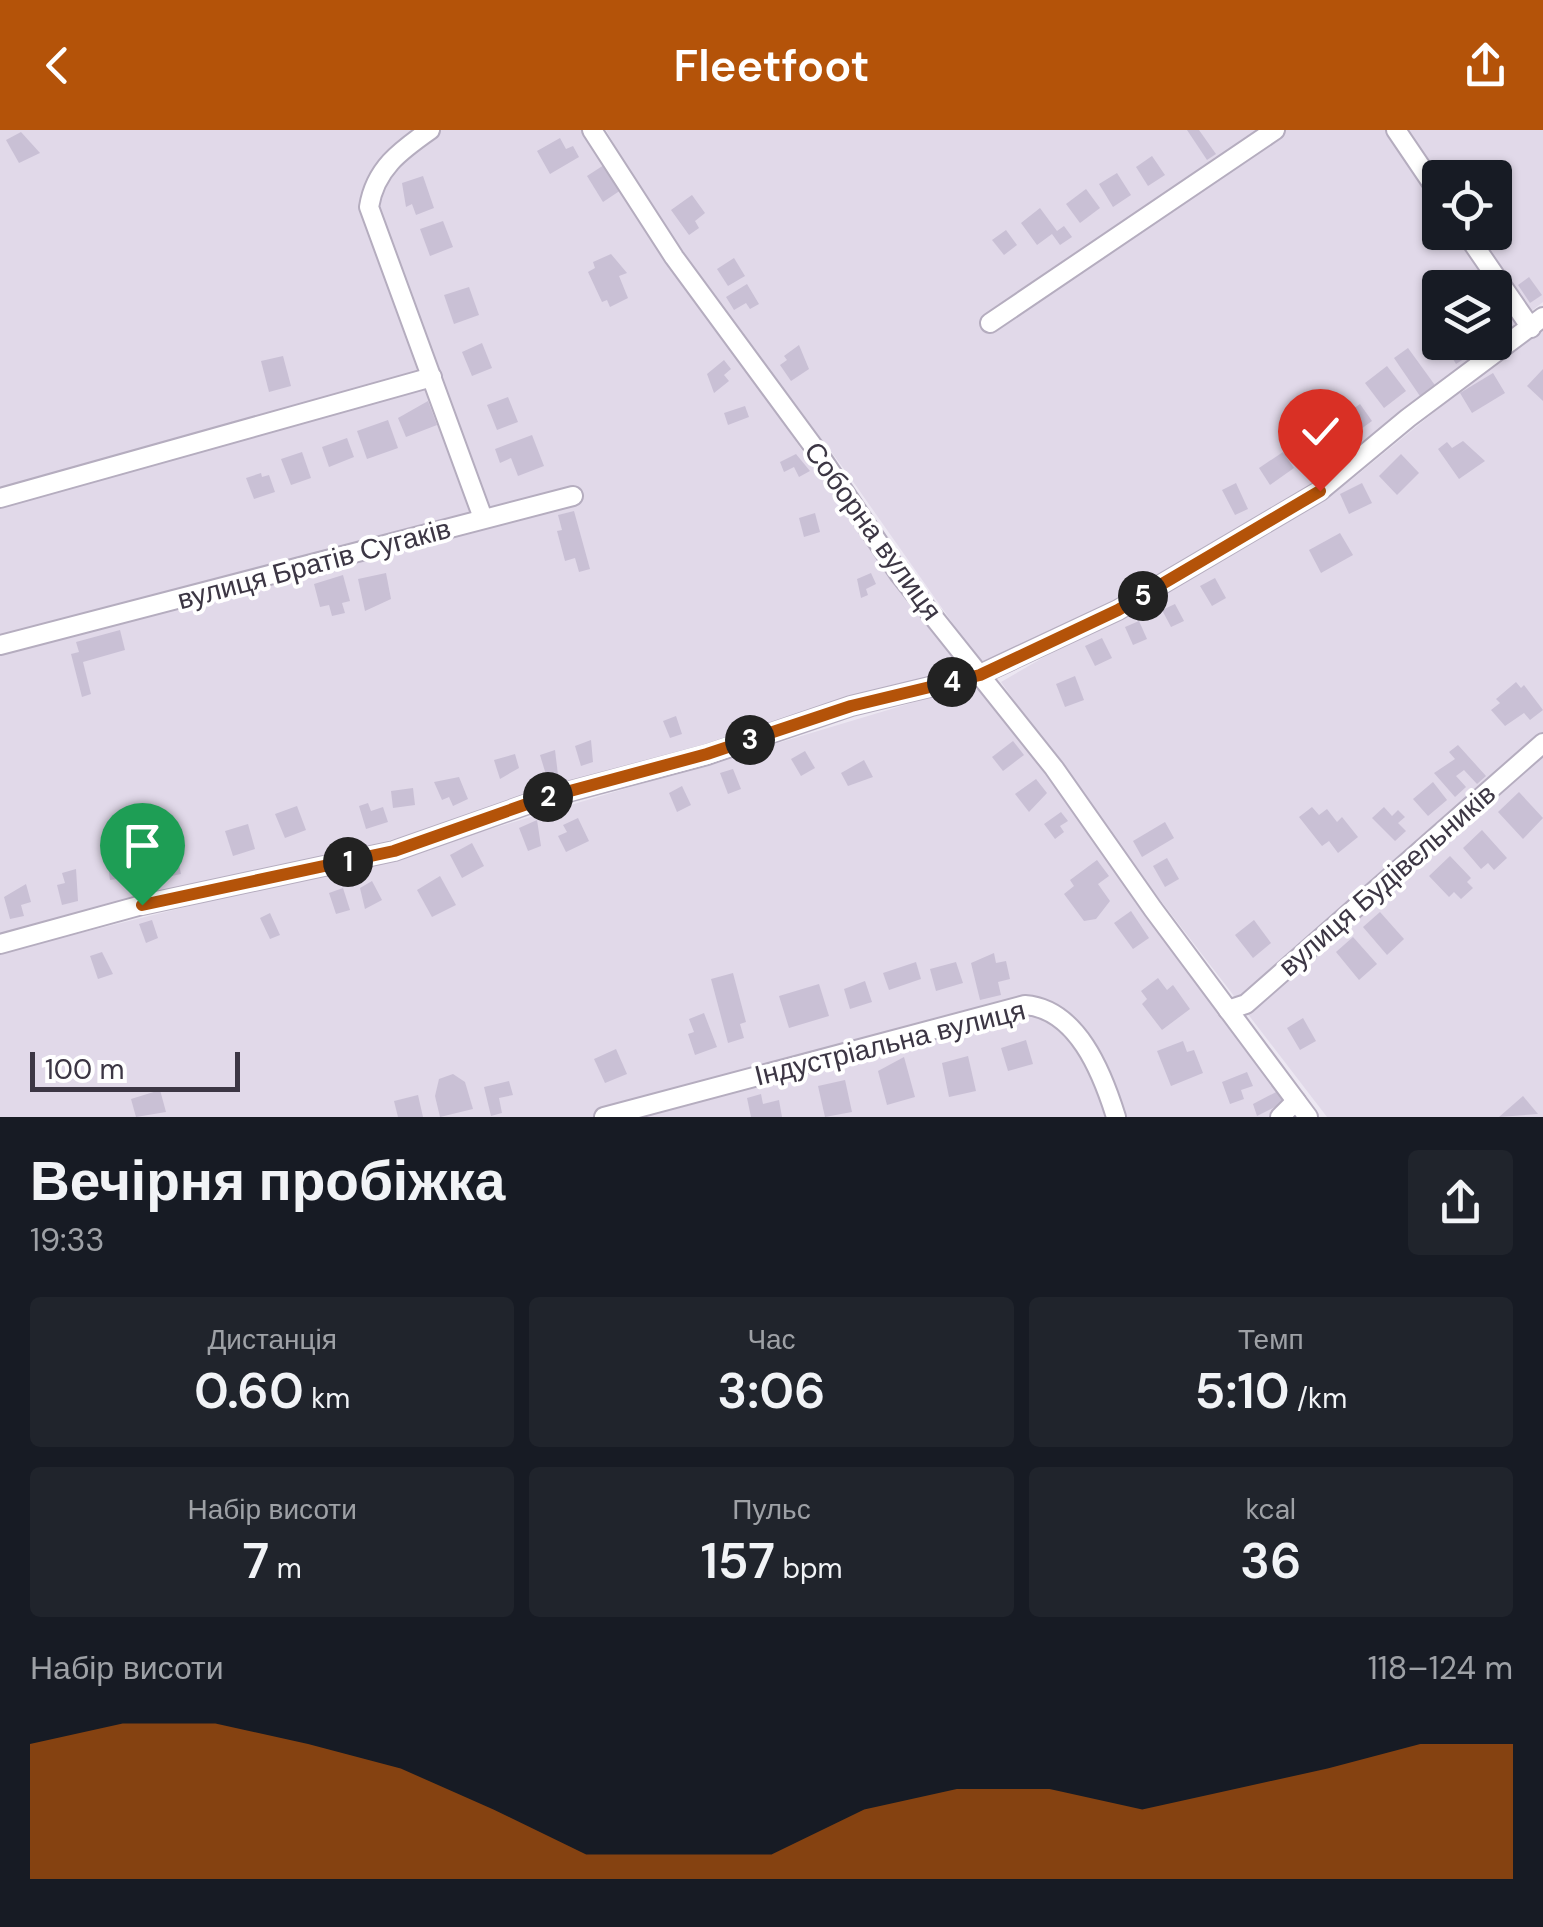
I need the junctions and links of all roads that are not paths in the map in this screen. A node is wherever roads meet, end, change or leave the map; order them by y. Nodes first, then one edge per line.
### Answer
1 (430, 130) edge
2 (592, 130) edge
3 (1275, 130) edge
4 (1396, 130) edge
5 (1422, 168) edge
6 (1479, 250) edge
7 (1537, 322) edge
8 (990, 323) dead end
9 (432, 377) junction
10 (573, 496) dead end
11 (0, 498) edge
12 (483, 518) junction
13 (0, 646) edge
14 (980, 675) junction
15 (1543, 743) edge
16 (0, 944) edge
17 (1228, 1010) junction
18 (1296, 1101) junction
19 (604, 1117) edge
20 (1116, 1117) edge
21 (1280, 1117) edge
22 (1308, 1117) edge

1 - 9 street, вулиця Братів Сугаків
2 - 14 street, Соборна вулиця
3 - 8 street
4 - 5 street
6 - 7 street
7 - 14 street
9 - 11 street
9 - 12 street, вулиця Братів Сугаків
10 - 12 street
12 - 13 street, вулиця Братів Сугаків
14 - 16 street
14 - 17 street, Соборна вулиця
15 - 17 street, вулиця Будівельників
17 - 18 street, Соборна вулиця
18 - 21 street
18 - 22 street, Соборна вулиця
19 - 20 street, Індустріальна вулиця

